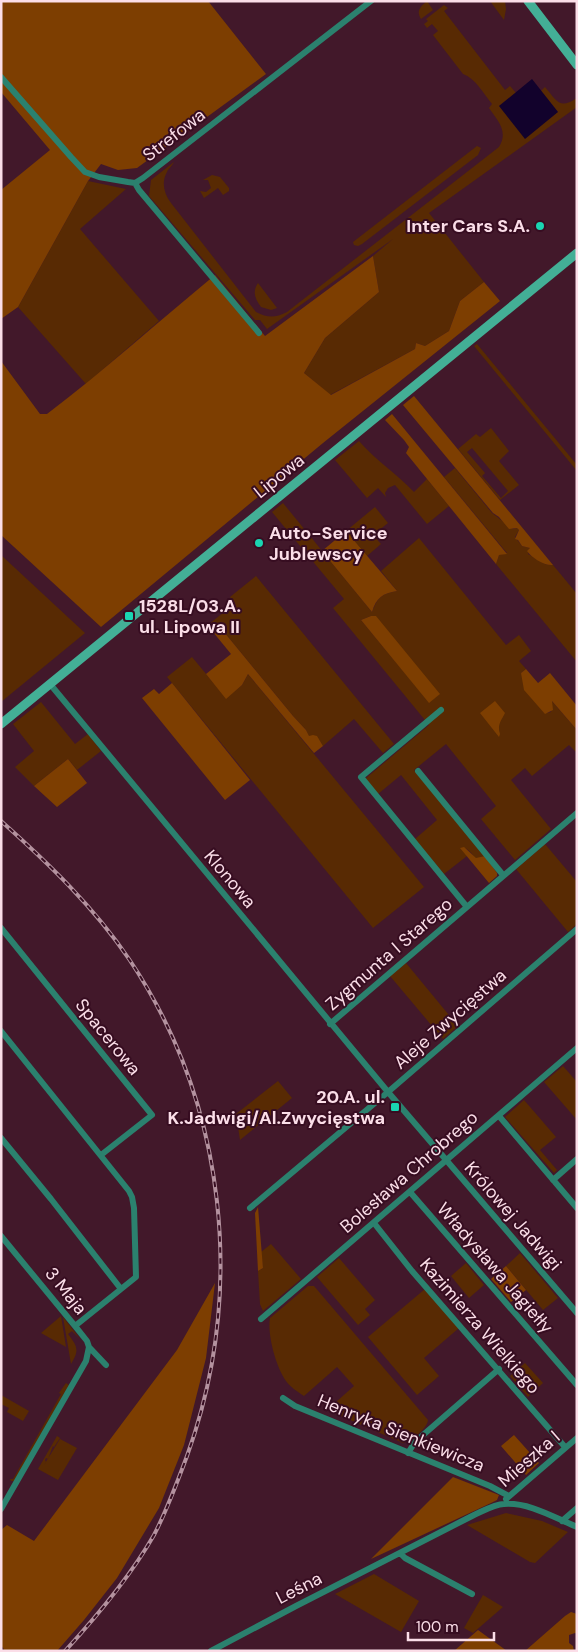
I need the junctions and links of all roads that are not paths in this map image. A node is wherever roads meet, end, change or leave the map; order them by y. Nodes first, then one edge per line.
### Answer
1 (371, 1) edge
2 (528, 1) edge
3 (577, 65) edge
4 (1, 77) edge
5 (135, 183) junction
6 (577, 253) edge
7 (259, 333) dead end
8 (50, 684) junction
9 (441, 710) dead end
10 (1, 724) edge
11 (418, 770) dead end
12 (577, 813) edge
13 (503, 876) junction
14 (467, 907) junction
15 (1, 928) edge
16 (577, 929) edge
17 (330, 1024) junction
18 (1, 1031) edge
19 (577, 1048) edge
20 (388, 1092) junction
21 (499, 1116) junction
22 (1, 1138) edge
23 (101, 1155) junction
24 (577, 1159) edge
25 (446, 1160) junction
26 (552, 1180) junction
27 (410, 1192) junction
28 (250, 1208) dead end
29 (577, 1208) edge
30 (374, 1223) junction
31 (1, 1236) edge
32 (121, 1289) junction
33 (577, 1313) edge
34 (261, 1319) dead end
35 (75, 1326) junction
36 (89, 1347) junction
37 (106, 1365) dead end
38 (499, 1370) junction
39 (577, 1385) edge
40 (283, 1398) dead end
41 (577, 1438) edge
42 (565, 1447) junction
43 (408, 1453) junction
44 (509, 1496) junction
45 (502, 1504) junction
46 (577, 1508) edge
47 (1, 1509) edge
48 (562, 1521) junction
49 (577, 1526) edge
50 (400, 1553) junction
51 (472, 1594) dead end
52 (211, 1651) edge

1 - 5 street, Strefowa
2 - 3 street
4 - 5 street, Strefowa
5 - 7 street
6 - 8 street, Lipowa
8 - 10 street, Lipowa
8 - 17 street, Klonowa
9 - 14 street, Zygmunta I Starego
11 - 13 street
12 - 13 street, Zygmunta I Starego
13 - 14 street, Zygmunta I Starego
14 - 17 street, Zygmunta I Starego
15 - 23 street, Spacerowa
16 - 20 street, Aleje Zwycięstwa
17 - 20 street, Klonowa
18 - 23 street
19 - 21 street, Bolesława Chrobrego
20 - 25 street, Królowej Jadwigi
20 - 28 street, Aleje Zwycięstwa
21 - 25 street, Bolesława Chrobrego
21 - 26 street
22 - 32 street
23 - 32 street
24 - 26 street
25 - 27 street, Bolesława Chrobrego
25 - 33 street, Królowej Jadwigi
26 - 29 street
27 - 30 street, Bolesława Chrobrego
27 - 39 street, Władysława Jagiełły
30 - 34 street, Bolesława Chrobrego
30 - 38 street, Kazimierza Wielkiego
31 - 35 street, 3 Maja
32 - 35 street
35 - 36 street, 3 Maja
36 - 37 street, 3 Maja
36 - 47 street
38 - 42 street, Kazimierza Wielkiego
38 - 43 street
40 - 43 street, Henryka Sienkiewicza
41 - 42 street, Mieszka I
42 - 44 street, Mieszka I
43 - 44 street, Henryka Sienkiewicza
44 - 45 street, Mieszka I
45 - 48 street, Leśna
45 - 50 street, Leśna
46 - 48 street
48 - 49 street, Leśna
50 - 51 street
50 - 52 street, Leśna

